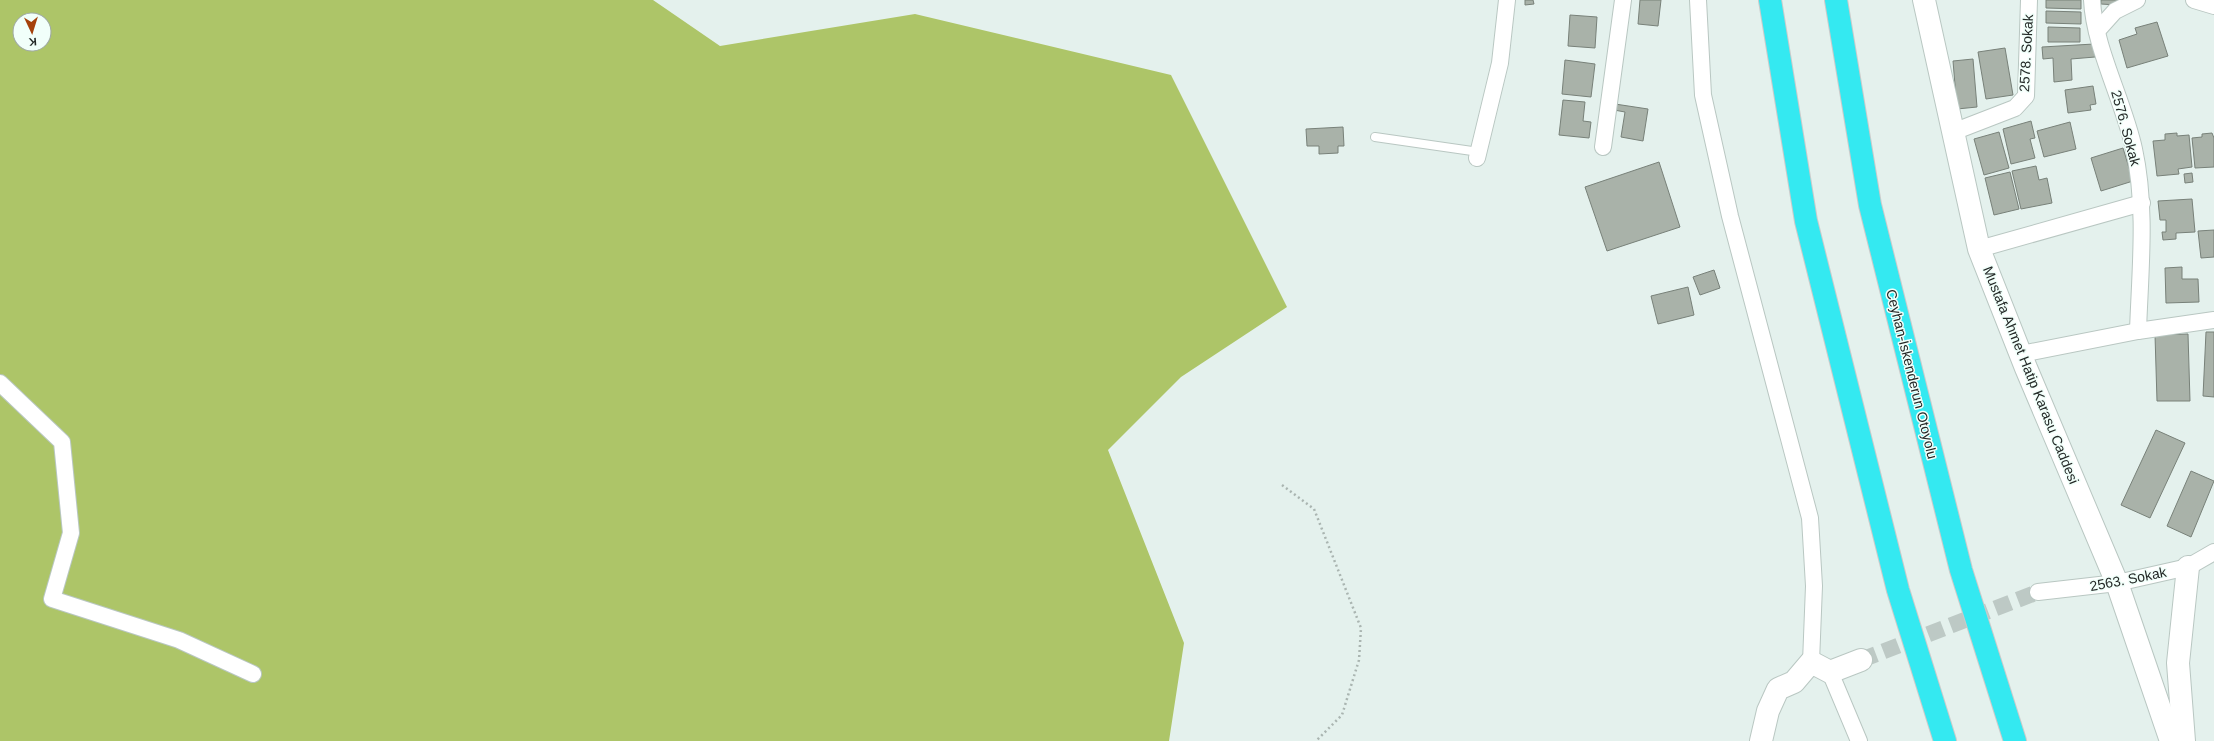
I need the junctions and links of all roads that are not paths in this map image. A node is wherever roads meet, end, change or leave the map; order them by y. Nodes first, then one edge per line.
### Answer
1 (1506, 0) edge
2 (1623, 0) edge
3 (1698, 0) edge
4 (1770, 0) edge
5 (1836, 0) edge
6 (1924, 0) edge
7 (2030, 0) edge
8 (2092, 0) edge
9 (2136, 0) edge
10 (2194, 0) edge
11 (2213, 5) edge
12 (2097, 31) junction
13 (1953, 132) junction
14 (1375, 137) dead end
15 (1603, 147) dead end
16 (1478, 155) joint
17 (2142, 203) junction
18 (1979, 249) junction
19 (2214, 320) edge
20 (2138, 331) junction
21 (2021, 354) junction
22 (0, 383) edge
23 (2214, 552) edge
24 (2188, 567) junction
25 (2117, 583) junction
26 (2038, 592) tunnel mouth
27 (1861, 660) tunnel mouth
28 (1820, 667) junction
29 (253, 674) dead end
30 (1761, 741) edge
31 (1859, 741) edge
32 (1946, 741) edge
33 (2015, 741) edge
34 (2171, 741) edge
35 (2184, 741) edge

1 - 16 street
2 - 15 street
3 - 28 street
4 - 32 highway
5 - 33 highway, Ceyhan-İskenderun Otoyolu
6 - 13 street, Mustafa Ahmet Hatip Karasu Caddesi
7 - 13 street, 2578. Sokak
8 - 12 street, 2576. Sokak
9 - 12 street
10 - 11 street
12 - 17 street, 2576. Sokak
13 - 18 street, Mustafa Ahmet Hatip Karasu Caddesi
14 - 16 lane
17 - 18 street
17 - 20 street, 2576. Sokak
18 - 21 street, Mustafa Ahmet Hatip Karasu Caddesi
19 - 20 street
20 - 21 street
21 - 25 street, Mustafa Ahmet Hatip Karasu Caddesi
22 - 29 street
23 - 24 street, 2563. Sokak
24 - 25 street, 2563. Sokak
24 - 35 street
25 - 26 street, 2563. Sokak
25 - 34 street, Mustafa Ahmet Hatip Karasu Caddesi
27 - 28 street
28 - 30 street
28 - 31 street

